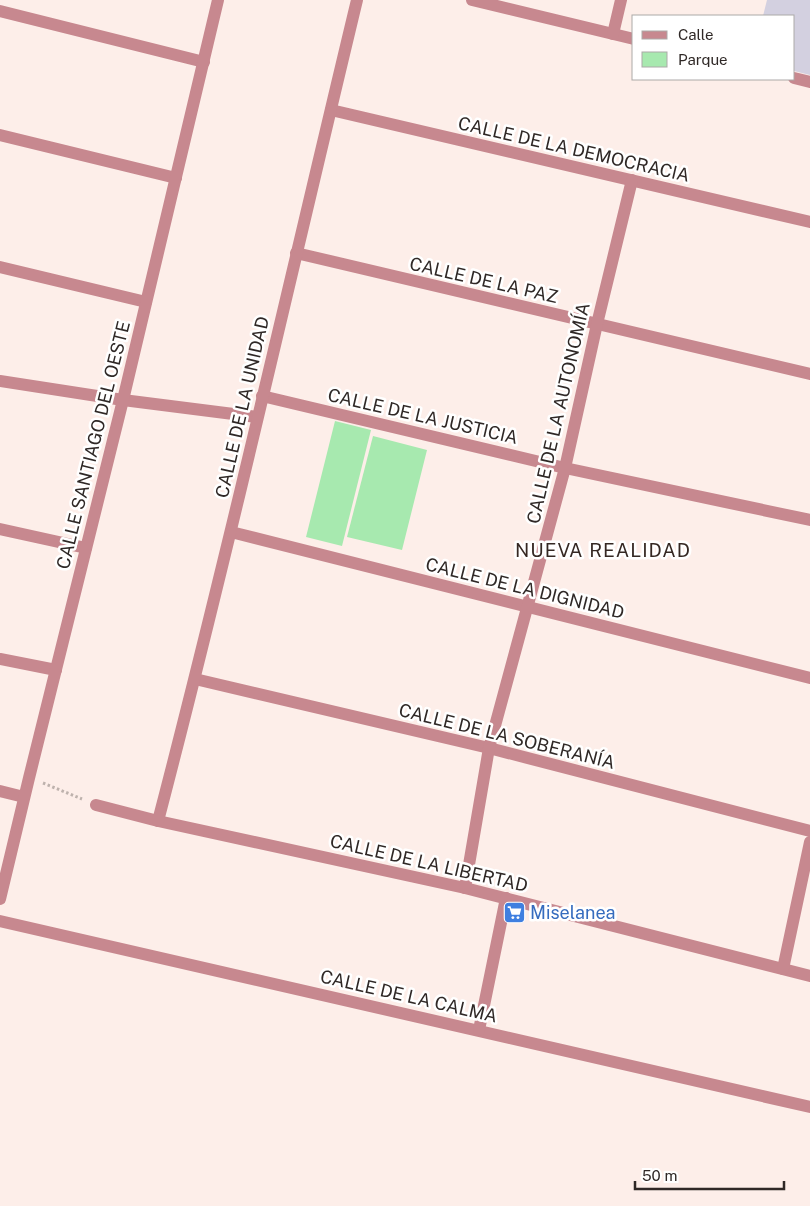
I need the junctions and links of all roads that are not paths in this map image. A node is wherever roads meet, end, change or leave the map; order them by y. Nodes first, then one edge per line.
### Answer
1 (218, 0) edge
2 (358, 0) edge
3 (472, 0) edge
4 (621, 0) edge
5 (493, 2) edge
6 (0, 11) edge
7 (613, 34) junction
8 (632, 39) edge
9 (204, 62) junction
10 (795, 78) edge
11 (810, 82) edge
12 (331, 110) junction
13 (0, 135) edge
14 (176, 178) junction
15 (632, 180) junction
16 (810, 222) edge
17 (296, 253) junction
18 (0, 267) edge
19 (146, 302) junction
20 (597, 324) junction
21 (810, 374) edge
22 (0, 381) edge
23 (262, 396) junction
24 (123, 400) junction
25 (257, 417) junction
26 (565, 468) junction
27 (810, 520) edge
28 (0, 529) edge
29 (231, 532) junction
30 (86, 548) junction
31 (528, 608) junction
32 (0, 659) edge
33 (56, 670) junction
34 (810, 678) edge
35 (195, 679) junction
36 (489, 748) junction
37 (0, 791) edge
38 (24, 797) junction
39 (96, 805) road end
40 (158, 821) junction
41 (810, 831) edge
42 (810, 842) edge
43 (465, 888) junction
44 (506, 898) junction
45 (0, 899) edge
46 (0, 920) edge
47 (783, 969) junction
48 (810, 976) edge
49 (479, 1030) junction
50 (810, 1107) edge

1 - 9 street, CALLE SANTIAGO DEL OESTE
2 - 12 street, CALLE DE LA UNIDAD
3 - 5 street
4 - 7 street
5 - 7 street
6 - 9 street
7 - 8 street
9 - 14 street, CALLE SANTIAGO DEL OESTE
10 - 11 street
12 - 15 street, CALLE DE LA DEMOCRACIA
12 - 17 street, CALLE DE LA UNIDAD
13 - 14 street
14 - 19 street, CALLE SANTIAGO DEL OESTE
15 - 16 street, CALLE DE LA DEMOCRACIA
15 - 20 street, CALLE DE LA AUTONOMÍA
17 - 20 street, CALLE DE LA PAZ
17 - 23 street, CALLE DE LA UNIDAD
18 - 19 street
19 - 24 street, CALLE SANTIAGO DEL OESTE
20 - 21 street, CALLE DE LA PAZ
20 - 26 street, CALLE DE LA AUTONOMÍA
22 - 24 street
23 - 25 street, CALLE DE LA UNIDAD
23 - 26 street, CALLE DE LA JUSTICIA
24 - 25 street
24 - 30 street, CALLE SANTIAGO DEL OESTE
25 - 29 street, CALLE DE LA UNIDAD
26 - 27 street, CALLE DE LA JUSTICIA
26 - 31 street, CALLE DE LA AUTONOMÍA
28 - 30 street
29 - 31 street, CALLE DE LA DIGNIDAD
29 - 35 street, CALLE DE LA UNIDAD
30 - 33 street, CALLE SANTIAGO DEL OESTE
31 - 34 street, CALLE DE LA DIGNIDAD
31 - 36 street, CALLE DE LA AUTONOMÍA
32 - 33 street
33 - 38 street, CALLE SANTIAGO DEL OESTE
35 - 36 street, CALLE DE LA SOBERANÍA
35 - 40 street, CALLE DE LA UNIDAD
36 - 41 street, CALLE DE LA SOBERANÍA
36 - 43 street, CALLE DE LA AUTONOMÍA
37 - 38 street
38 - 45 street, CALLE SANTIAGO DEL OESTE
39 - 40 street, CALLE DE LA LIBERTAD
40 - 43 street, CALLE DE LA LIBERTAD
42 - 47 street
43 - 44 street, CALLE DE LA LIBERTAD
44 - 47 street, CALLE DE LA LIBERTAD
44 - 49 street
46 - 49 street, CALLE DE LA CALMA
47 - 48 street, CALLE DE LA LIBERTAD
49 - 50 street, CALLE DE LA CALMA

